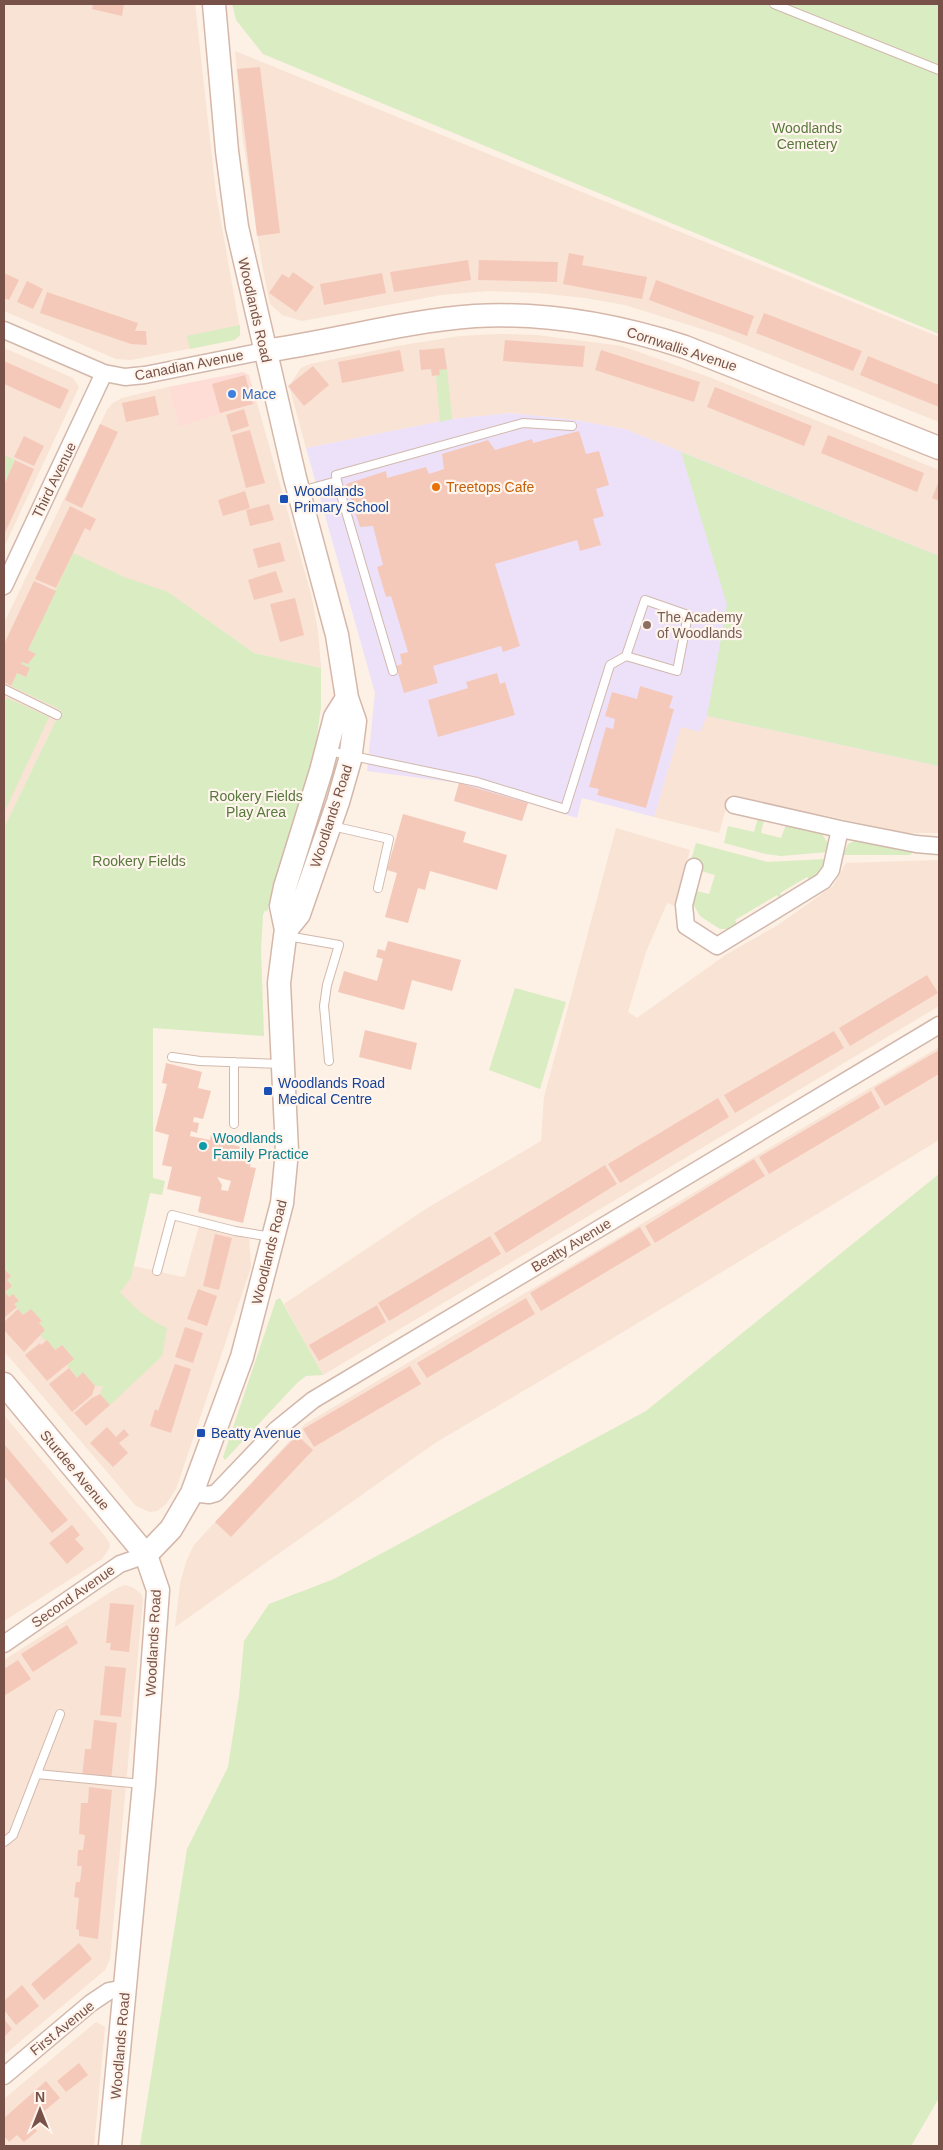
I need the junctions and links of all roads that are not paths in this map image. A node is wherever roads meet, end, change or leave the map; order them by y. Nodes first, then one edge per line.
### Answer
1 (214, 4) edge
2 (774, 4) edge
3 (939, 70) edge
4 (4, 330) edge
5 (264, 351) junction
6 (104, 373) junction
7 (572, 426) dead end
8 (939, 448) edge
9 (337, 481) junction
10 (299, 492) junction
11 (4, 586) edge
12 (626, 656) junction
13 (392, 671) dead end
14 (4, 689) edge
15 (347, 698) junction
16 (57, 715) dead end
17 (326, 751) junction
18 (350, 756) junction
19 (734, 804) dead end
20 (330, 826) junction
21 (840, 828) junction
22 (939, 846) edge
23 (694, 866) dead end
24 (378, 888) dead end
25 (286, 933) junction
26 (939, 1025) edge
27 (172, 1057) dead end
28 (329, 1061) dead end
29 (234, 1062) junction
30 (283, 1064) junction
31 (234, 1124) dead end
32 (274, 1237) junction
33 (158, 1271) dead end
34 (4, 1384) edge
35 (192, 1493) junction
36 (146, 1555) junction
37 (4, 1644) edge
38 (60, 1714) dead end
39 (37, 1774) junction
40 (144, 1784) junction
41 (4, 1842) edge
42 (125, 1988) junction
43 (4, 2076) edge
44 (110, 2146) edge

1 - 5 street, Woodlands Road
2 - 3 lane
4 - 6 street, Canadian Avenue
5 - 6 street, Canadian Avenue
5 - 8 street, Cornwallis Avenue
5 - 10 street, Woodlands Road
6 - 11 street, Third Avenue
7 - 9 lane
9 - 10 lane
9 - 13 lane
10 - 15 street, Woodlands Road
12 - 12 lane
12 - 18 lane
14 - 16 lane
15 - 17 street, Woodlands Road
15 - 18 street, Woodlands Road
17 - 18 lane
17 - 25 street, Woodlands Road
18 - 20 street, Woodlands Road
19 - 21 street
20 - 24 lane
20 - 25 street, Woodlands Road
21 - 22 street
21 - 23 street
25 - 28 lane
25 - 30 street, Woodlands Road
26 - 35 street, Beatty Avenue
27 - 29 lane
29 - 30 lane
29 - 31 lane
30 - 32 street, Woodlands Road
32 - 33 lane
32 - 35 street, Woodlands Road
34 - 36 street, Sturdee Avenue
35 - 36 street, Woodlands Road
36 - 37 street, Second Avenue
36 - 40 street, Woodlands Road
38 - 39 lane
39 - 40 lane
39 - 41 lane
40 - 42 street, Woodlands Road
42 - 43 street, First Avenue
42 - 44 street, Woodlands Road

